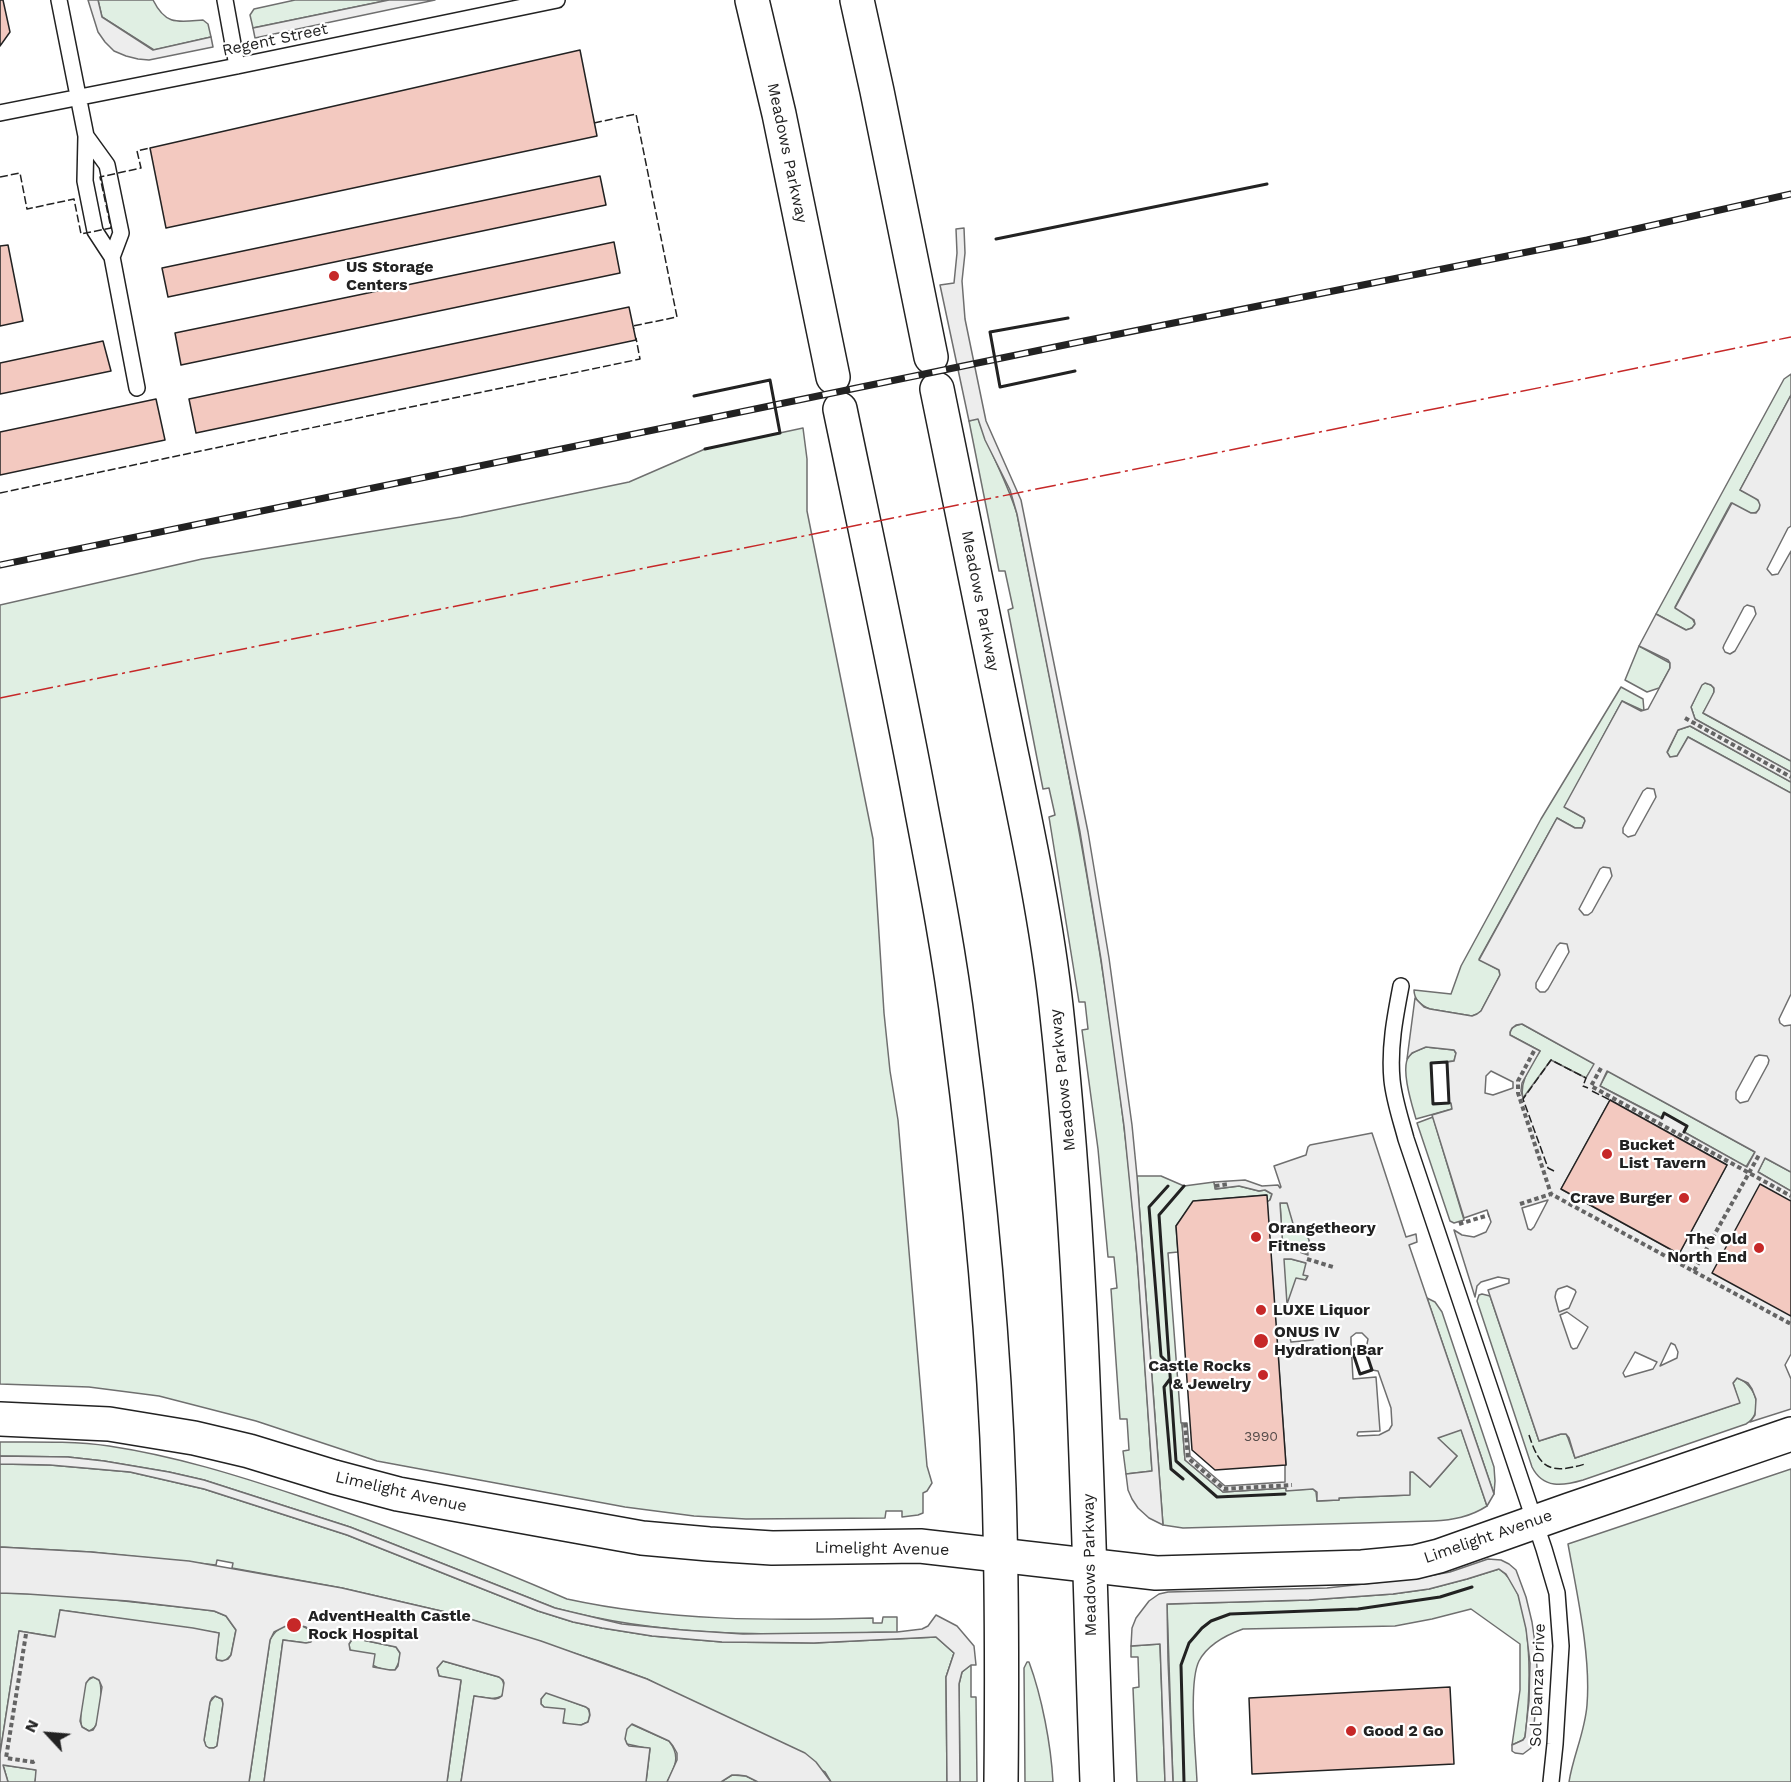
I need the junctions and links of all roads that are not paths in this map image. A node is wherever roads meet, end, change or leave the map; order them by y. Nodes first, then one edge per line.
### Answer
1 (59, 0) edge
2 (225, 0) edge
3 (557, 0) edge
4 (752, 0) edge
5 (857, 0) edge
6 (237, 66) junction
7 (77, 96) junction
8 (0, 113) edge
9 (86, 136) junction
10 (112, 257) junction
11 (931, 357) dead end
12 (833, 377) dead end
13 (137, 388) dead end
14 (937, 389) dead end
15 (840, 409) dead end
16 (1401, 986) dead end
17 (0, 1419) edge
18 (1791, 1434) edge
19 (1535, 1521) junction
20 (1000, 1555) junction
21 (1090, 1566) junction
22 (1001, 1782) edge
23 (1097, 1782) edge
24 (1551, 1782) edge

1 - 7 lane
2 - 6 lane
3 - 6 lane, Regent Street
4 - 12 main road, Meadows Parkway
5 - 11 main road
6 - 7 lane, Regent Street
7 - 8 lane, Regent Street
7 - 9 lane
9 - 10 lane
9 - 10 lane
10 - 13 lane
14 - 21 main road, Meadows Parkway
15 - 20 main road
16 - 19 lane, Sol Danza Drive
17 - 20 main road, Limelight Avenue
18 - 19 main road, Limelight Avenue
19 - 21 main road, Limelight Avenue
19 - 24 lane, Sol Danza Drive
20 - 21 main road, Limelight Avenue
20 - 22 main road
21 - 23 main road, Meadows Parkway

